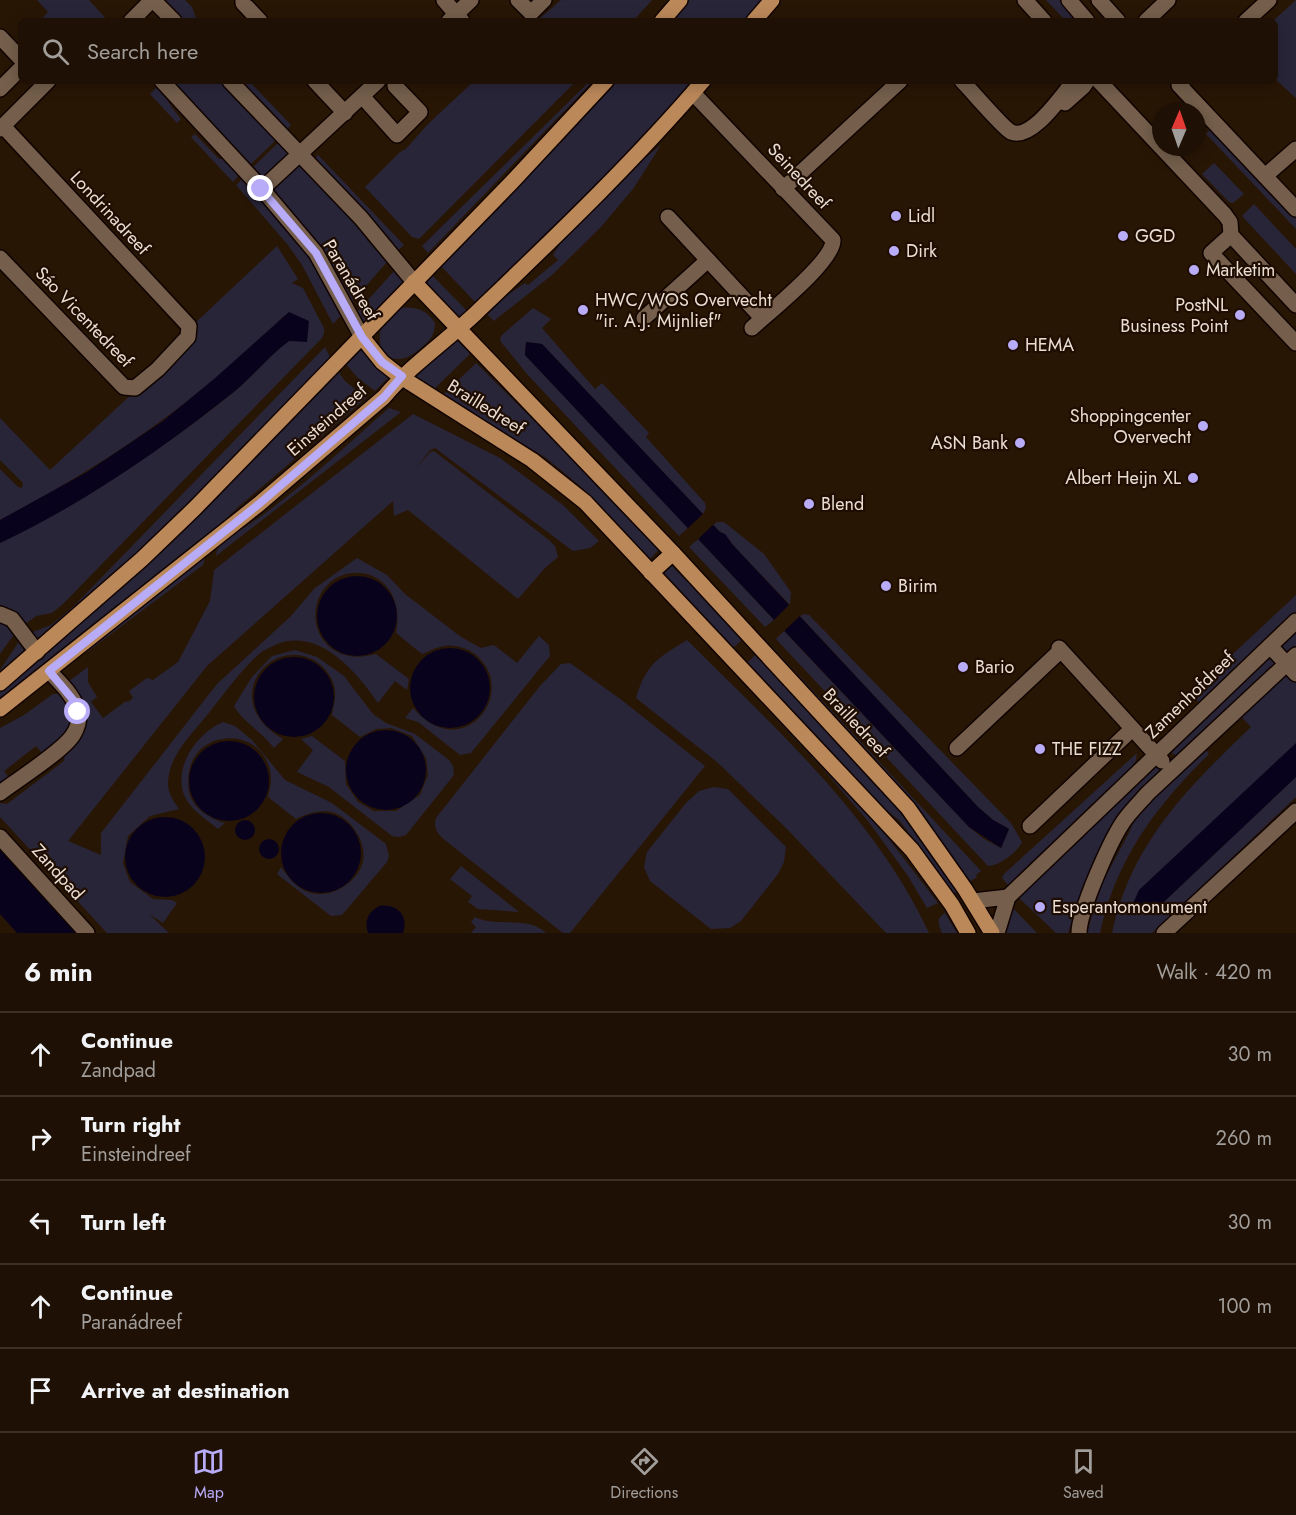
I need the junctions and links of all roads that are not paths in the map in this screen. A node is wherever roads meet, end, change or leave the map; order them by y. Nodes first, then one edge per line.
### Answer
1 (153, 0) edge
2 (243, 0) edge
3 (444, 0) edge
4 (471, 0) edge
5 (518, 0) edge
6 (544, 0) edge
7 (680, 0) edge
8 (772, 0) edge
9 (1025, 0) edge
10 (1069, 0) edge
11 (1099, 0) edge
12 (1168, 0) edge
13 (1269, 0) edge
14 (134, 18) edge
15 (171, 18) edge
16 (257, 18) edge
17 (456, 18) edge
18 (665, 18) edge
19 (757, 18) edge
20 (1041, 18) edge
21 (1085, 18) edge
22 (1115, 18) edge
23 (1149, 18) edge
24 (1249, 18) edge
25 (0, 37) edge
26 (18, 59) edge
27 (18, 64) edge
28 (45, 84) edge
29 (165, 84) edge
30 (233, 84) edge
31 (318, 84) edge
32 (375, 84) edge
33 (603, 84) edge
34 (700, 84) edge
35 (897, 84) edge
36 (965, 84) edge
37 (1072, 84) edge
38 (1084, 84) edge
39 (1102, 84) edge
40 (1182, 84) edge
41 (395, 86) dead end
42 (0, 89) edge
43 (693, 93) junction
44 (362, 96) junction
45 (345, 112) junction
46 (1049, 112) junction
47 (1, 127) edge
48 (1296, 149) edge
49 (299, 154) junction
50 (1265, 176) junction
51 (261, 189) junction
52 (783, 189) junction
53 (1296, 209) edge
54 (668, 217) dead end
55 (1231, 235) junction
56 (0, 258) edge
57 (708, 260) junction
58 (414, 282) junction
59 (1296, 305) edge
60 (644, 318) dead end
61 (189, 326) joint
62 (459, 330) junction
63 (362, 337) junction
64 (1296, 343) edge
65 (402, 376) junction
66 (673, 553) junction
67 (651, 573) junction
68 (0, 614) edge
69 (1296, 621) edge
70 (1276, 640) junction
71 (1296, 650) edge
72 (37, 652) junction
73 (1293, 664) edge
74 (49, 671) junction
75 (0, 683) edge
76 (0, 709) edge
77 (1132, 729) junction
78 (957, 748) dead end
79 (1156, 754) junction
80 (1172, 771) junction
81 (0, 793) edge
82 (1294, 817) edge
83 (1030, 825) dead end
84 (0, 837) edge
85 (1008, 897) junction
86 (973, 900) junction
87 (1078, 930) edge
88 (87, 933) edge
89 (969, 933) edge
90 (992, 933) edge
91 (997, 933) edge
92 (1164, 933) edge

1 - 14 street
1 - 15 street
2 - 16 street
3 - 17 street
4 - 17 street
5 - 6 street
7 - 18 main road
8 - 19 main road
9 - 20 street
10 - 21 street
11 - 22 street
12 - 23 street
13 - 24 street
25 - 26 street
27 - 42 street
28 - 47 street
29 - 51 street, Paranádreef
30 - 49 street
31 - 45 street
32 - 44 street
33 - 58 main road, Einsteindreef
34 - 43 main road, Einsteindreef
35 - 52 street
36 - 46 street
37 - 46 street
38 - 46 street
39 - 55 street
40 - 50 street
41 - 44 street
43 - 52 street, Seinedreef
43 - 62 main road, Einsteindreef
44 - 45 street
45 - 49 street
47 - 61 street, Londrinadreef
48 - 50 street
49 - 51 street
49 - 58 street
50 - 53 street
51 - 63 street, Paranádreef
52 - 57 street, Seinedreef
54 - 57 street
55 - 59 street
55 - 64 street
56 - 61 street, Sáo Vicentedreef
57 - 60 street
58 - 62 main road, Brailledreef
58 - 63 main road, Einsteindreef
62 - 65 main road, Einsteindreef
62 - 66 main road, Brailledreef
63 - 65 main road, Brailledreef
63 - 72 main road, Einsteindreef
65 - 67 main road, Brailledreef
65 - 74 main road, Einsteindreef
66 - 67 main road
66 - 86 main road, Brailledreef
67 - 89 main road, Brailledreef
68 - 72 street
69 - 70 street, Zamenhofdreef
70 - 71 street
70 - 73 street
70 - 79 street, Zamenhofdreef
72 - 75 main road, Einsteindreef
73 - 80 street
74 - 76 main road, Einsteindreef
74 - 81 street
77 - 78 street
77 - 79 street
77 - 83 street
79 - 80 street
79 - 85 street, Zamenhofdreef
80 - 87 street
82 - 92 street
84 - 88 street, Zandpad
85 - 86 street
85 - 91 street, Zamenhofdreef
86 - 90 main road, Brailledreef

